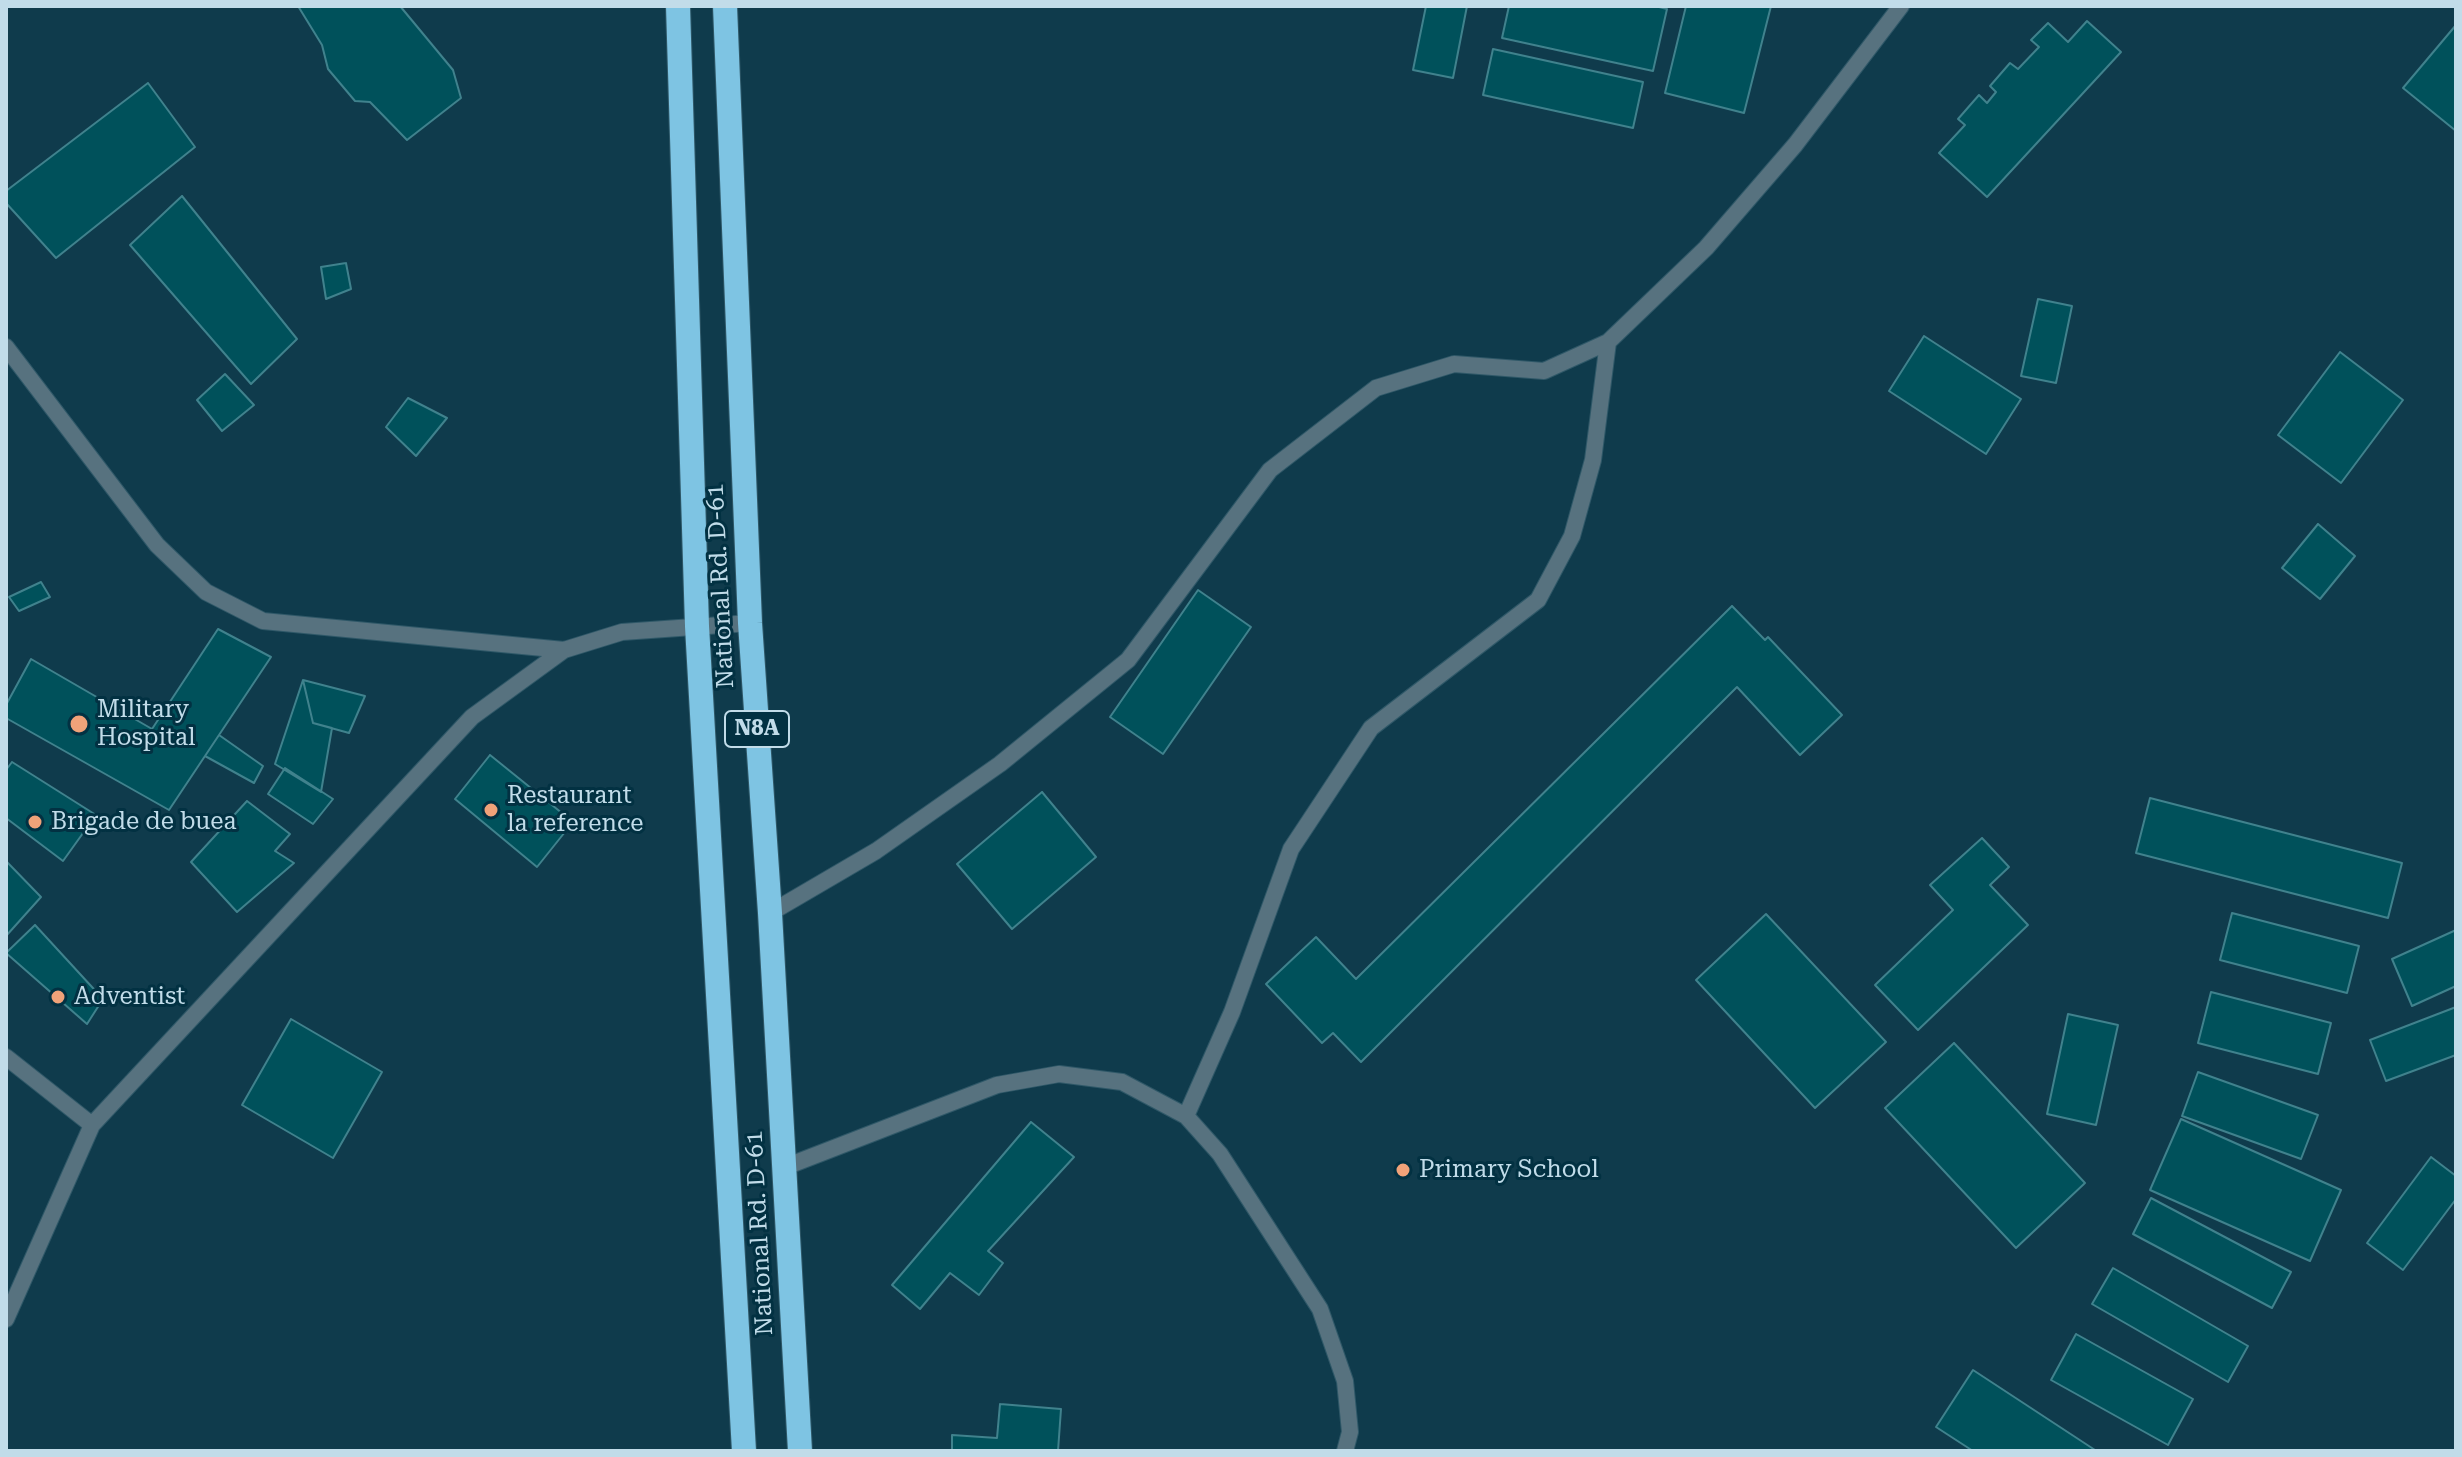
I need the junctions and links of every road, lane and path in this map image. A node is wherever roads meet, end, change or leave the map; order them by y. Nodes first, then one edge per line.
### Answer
1 (678, 6) edge
2 (725, 6) edge
3 (1901, 6) edge
4 (1608, 342) junction
5 (6, 347) edge
6 (750, 623) junction
7 (697, 626) junction
8 (564, 650) junction
9 (770, 913) junction
10 (6, 1057) edge
11 (1186, 1116) junction
12 (92, 1125) junction
13 (785, 1167) junction
14 (6, 1319) edge
15 (744, 1451) edge
16 (800, 1451) edge
17 (1345, 1451) edge

1 - 7 highway, National Rd. D-61 / N8A
2 - 6 highway, National Rd. D-61 / N8A
3 - 4 street
4 - 9 street
4 - 11 street
5 - 8 street
6 - 7 street
6 - 9 highway, National Rd. D-61 / N8A
7 - 8 street
7 - 15 highway, National Rd. D-61 / N8A
8 - 12 street
9 - 13 highway, National Rd. D-61 / N8A
10 - 12 street
11 - 13 street
11 - 17 street
12 - 14 street
13 - 16 highway, National Rd. D-61 / N8A

